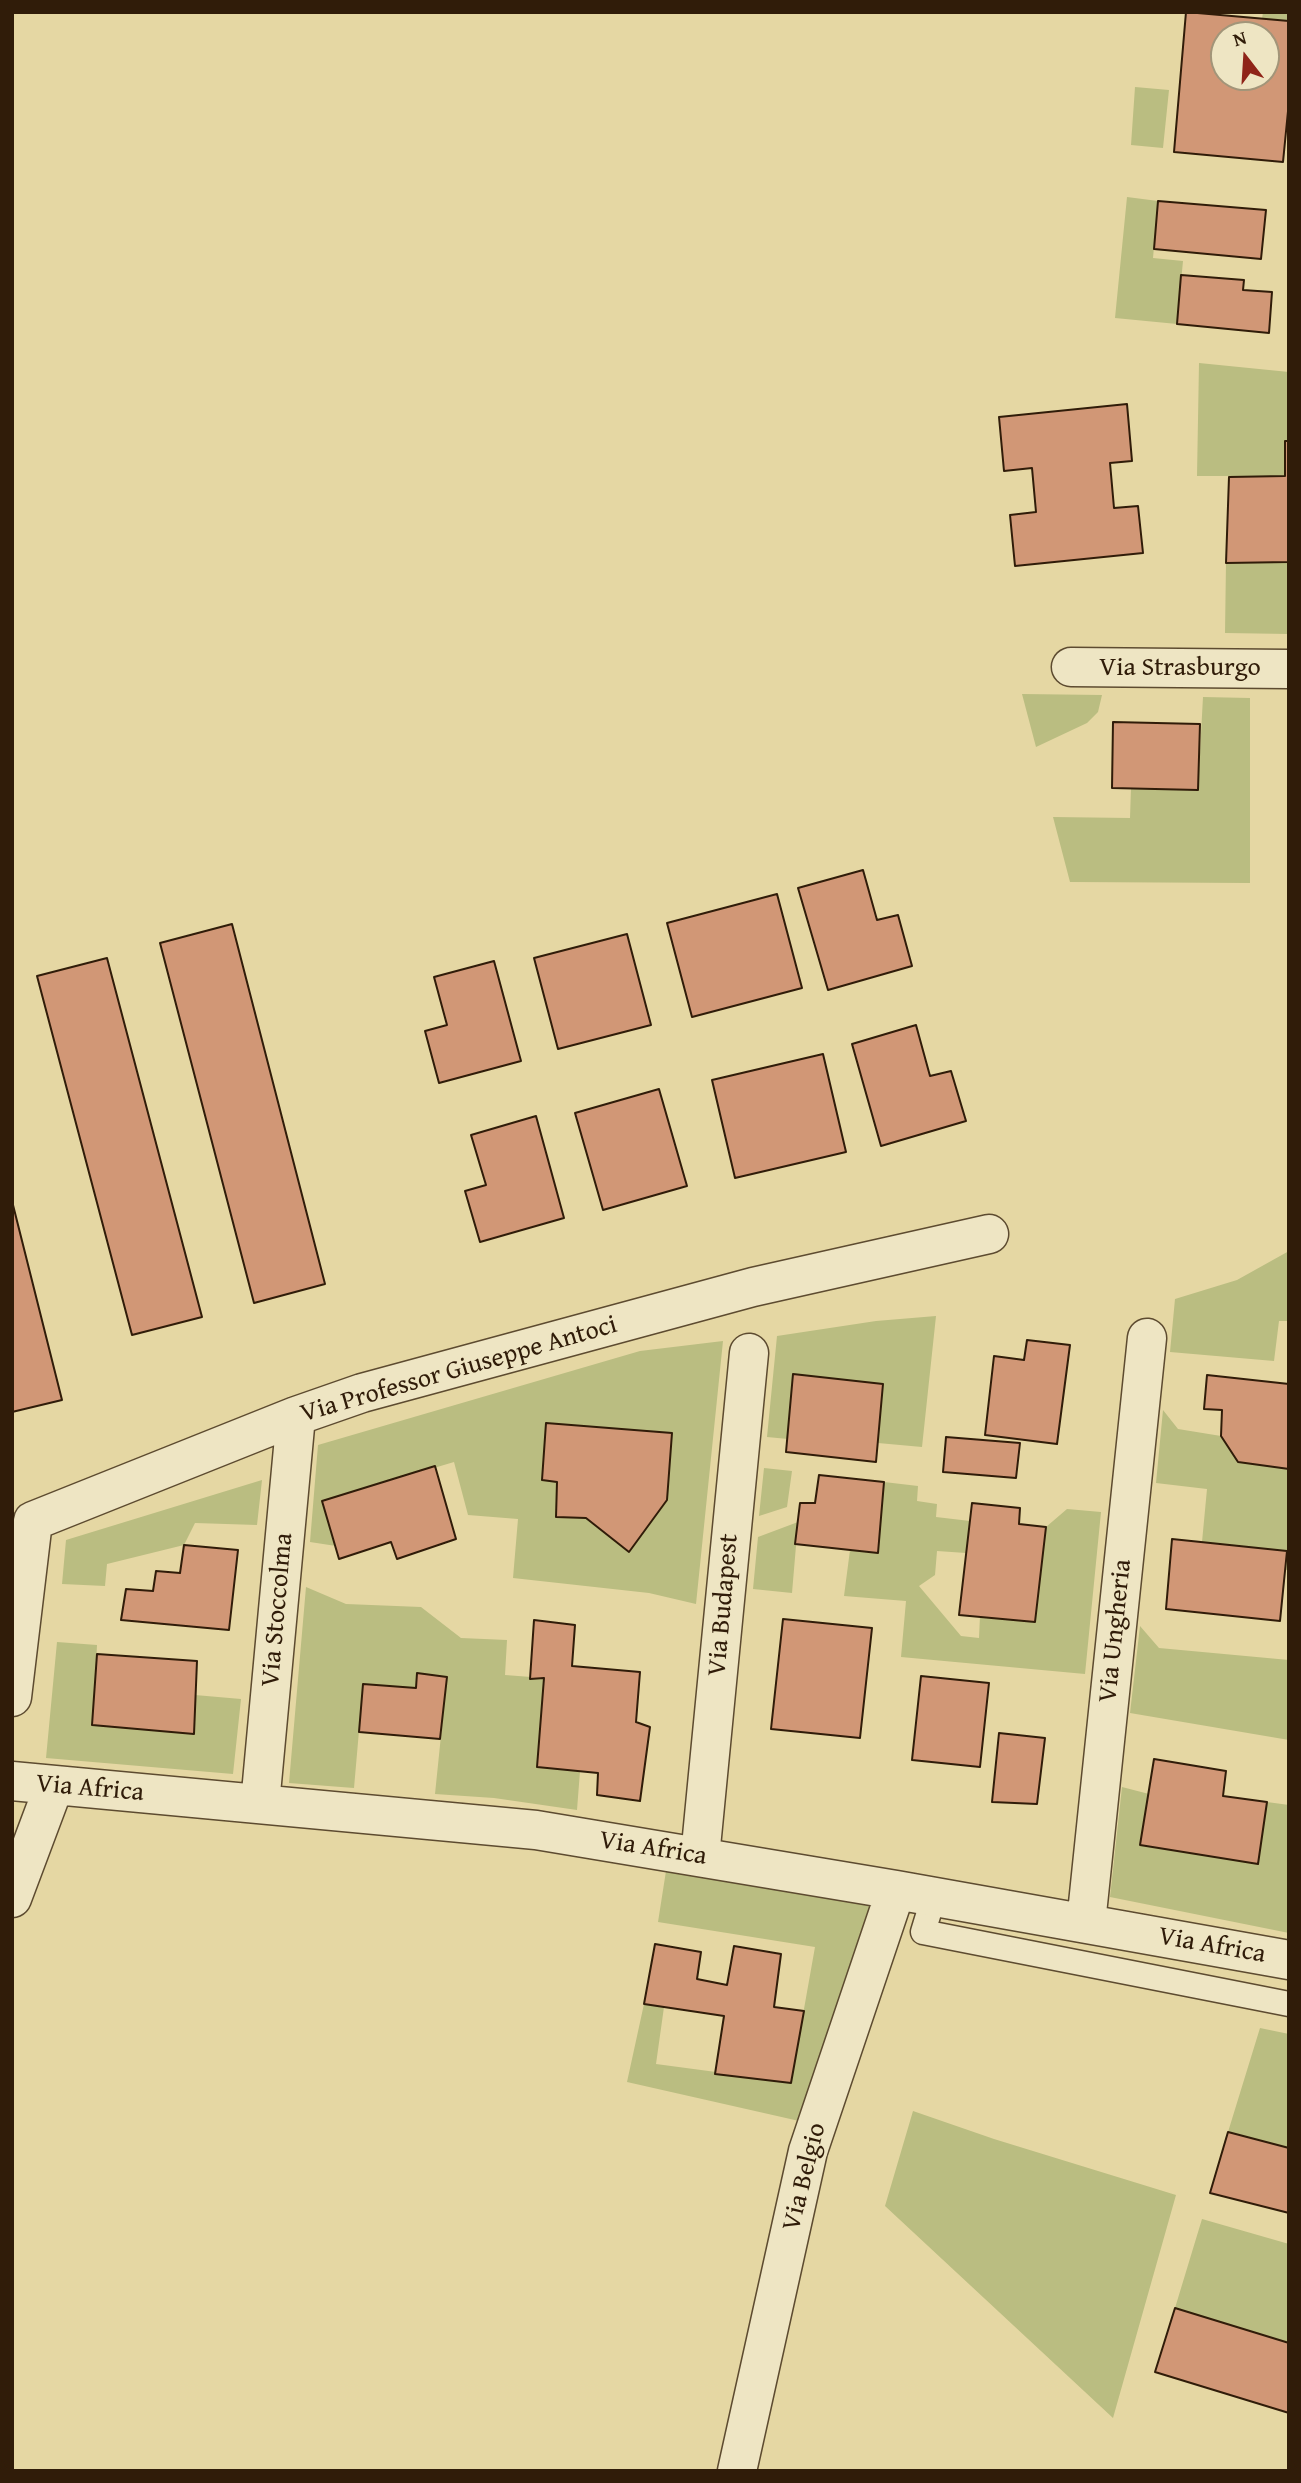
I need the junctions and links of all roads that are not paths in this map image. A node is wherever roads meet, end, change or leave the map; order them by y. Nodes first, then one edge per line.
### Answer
1 (1071, 667) dead end
2 (1289, 668) edge
3 (989, 1234) dead end
4 (1147, 1338) dead end
5 (749, 1353) dead end
6 (296, 1416) junction
7 (12, 1697) edge
8 (12, 1781) edge
9 (54, 1786) junction
10 (260, 1804) junction
11 (700, 1857) junction
12 (896, 1889) junction
13 (934, 1896) junction
14 (12, 1898) edge
15 (1086, 1923) junction
16 (1289, 1960) edge
17 (1289, 2004) edge
18 (737, 2471) edge

1 - 2 street, Via Strasburgo
3 - 6 street, Via Professor Giuseppe Antoci
4 - 15 street, Via Ungheria
5 - 11 street, Via Budapest
6 - 7 street, Via Professor Giuseppe Antoci
6 - 10 street, Via Stoccolma
8 - 9 street, Via Africa
9 - 10 street, Via Africa
9 - 14 street
10 - 11 street, Via Africa
11 - 12 street, Via Africa
12 - 13 street, Via Africa
12 - 18 street, Via Belgio
13 - 15 street, Via Africa
13 - 17 lane
15 - 16 street, Via Africa

